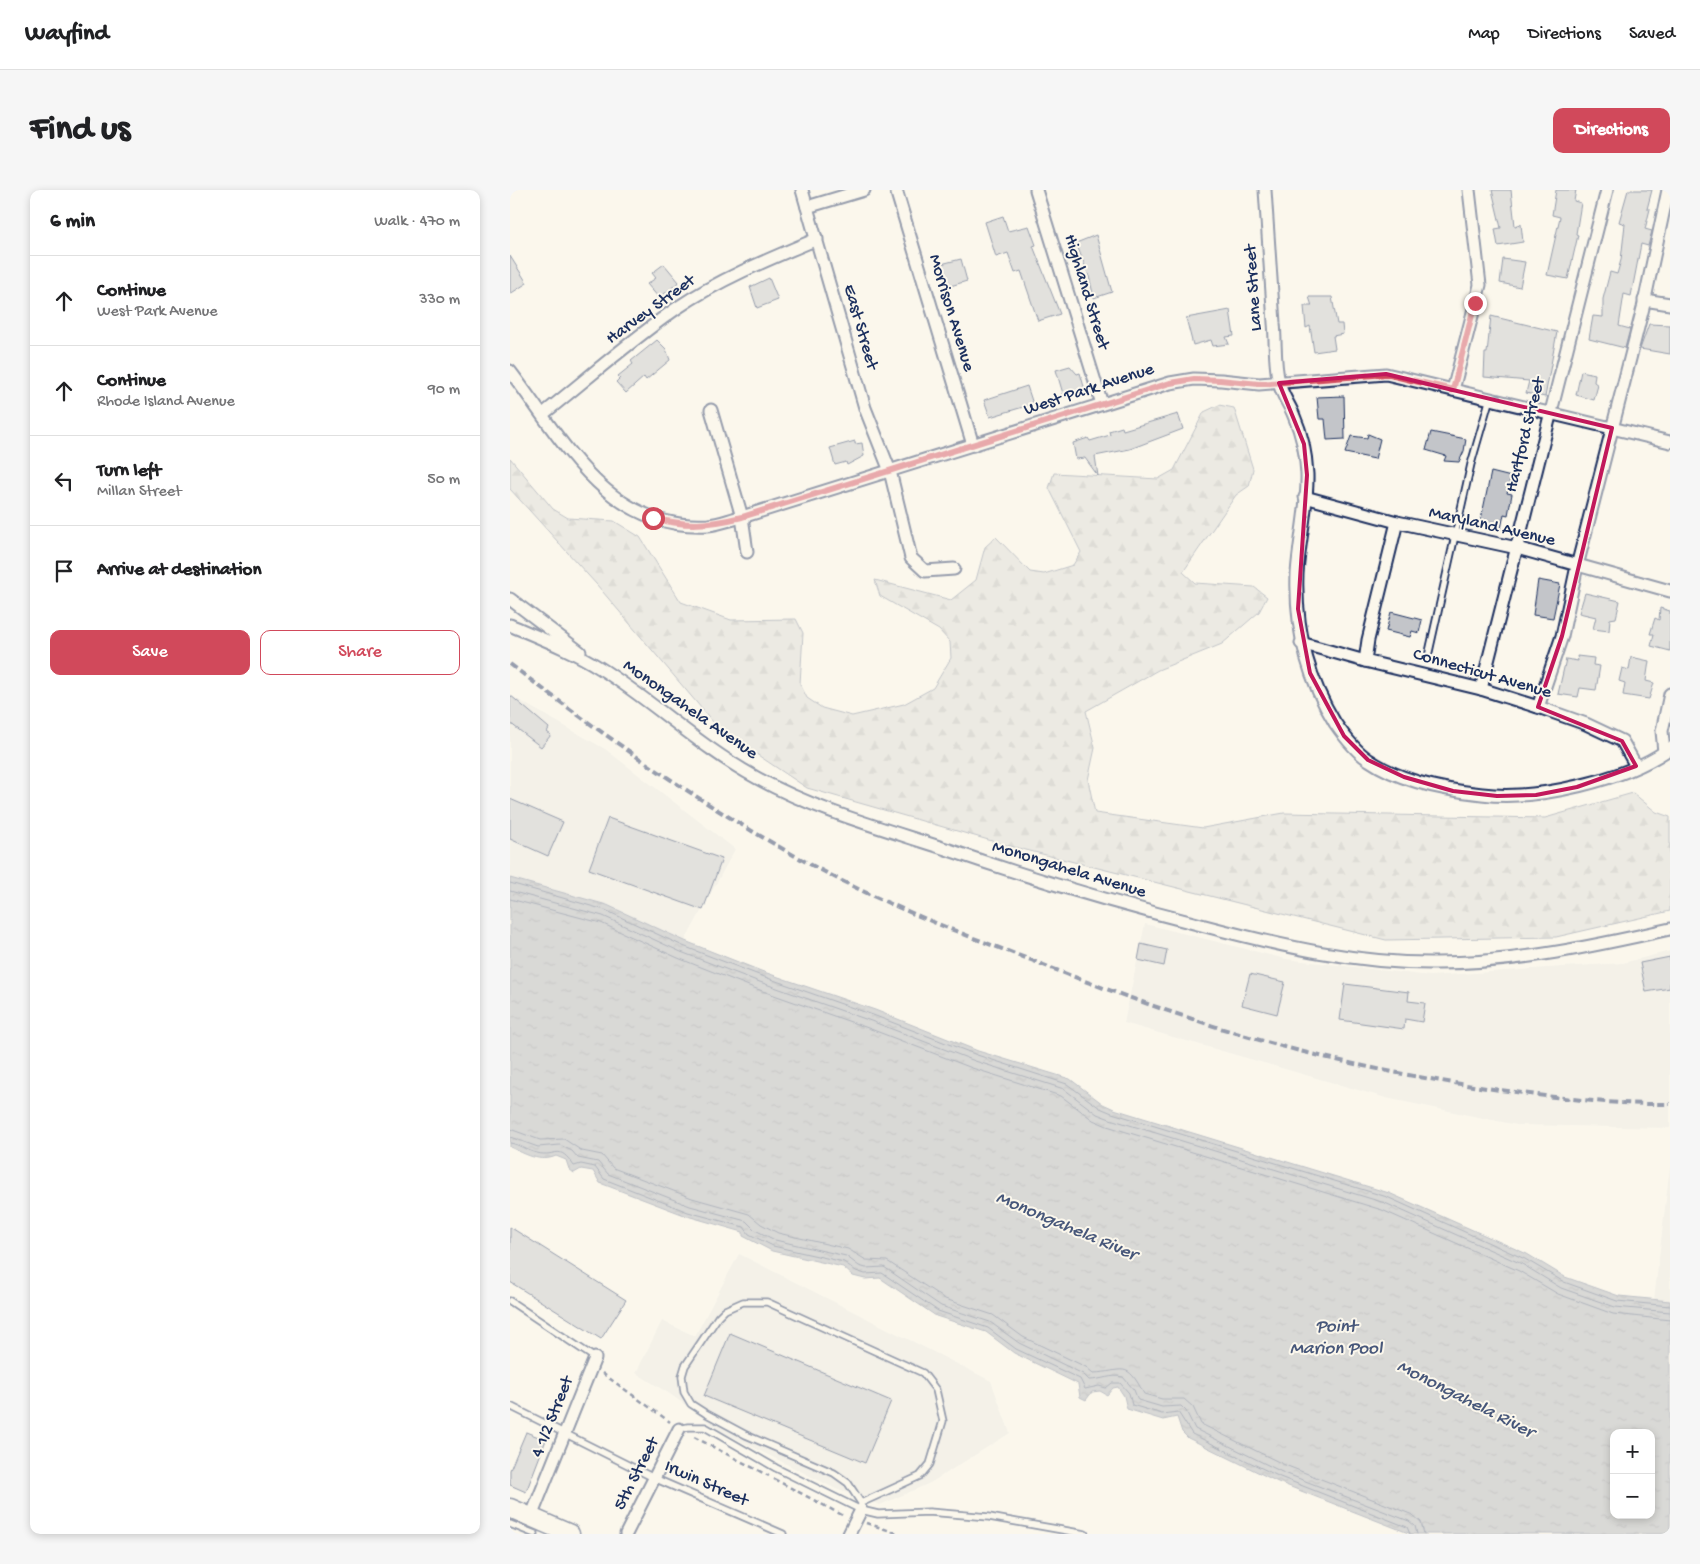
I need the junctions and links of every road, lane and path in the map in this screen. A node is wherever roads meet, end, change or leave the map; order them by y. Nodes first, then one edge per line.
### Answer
1 (802, 190) edge
2 (864, 190) edge
3 (896, 190) edge
4 (1036, 190) edge
5 (1265, 190) edge
6 (1469, 190) edge
7 (1607, 190) edge
8 (1668, 190) edge
9 (807, 208) junction
10 (817, 239) junction
11 (1644, 300) junction
12 (1670, 304) edge
13 (510, 371) edge
14 (1279, 383) junction
15 (1453, 390) junction
16 (1490, 398) junction
17 (1102, 404) junction
18 (711, 410) dead end
19 (1551, 412) junction
20 (543, 414) junction
21 (1612, 428) junction
22 (1670, 442) edge
23 (973, 445) junction
24 (890, 471) junction
25 (1306, 497) junction
26 (742, 517) junction
27 (1397, 522) junction
28 (1456, 536) junction
29 (1516, 548) junction
30 (747, 552) dead end
31 (1577, 566) junction
32 (954, 569) dead end
33 (1670, 590) edge
34 (510, 599) edge
35 (510, 625) edge
36 (1301, 642) junction
37 (1429, 652) dead end
38 (1366, 661) junction
39 (599, 667) junction
40 (1481, 689) junction
41 (1670, 694) edge
42 (1538, 707) junction
43 (1667, 750) edge
44 (1636, 766) junction
45 (1670, 929) edge
46 (510, 1301) edge
47 (595, 1358) joint
48 (510, 1406) edge
49 (679, 1429) joint
50 (566, 1433) junction
51 (654, 1478) junction
52 (861, 1507) junction
53 (510, 1508) edge
54 (530, 1517) junction
55 (510, 1524) edge
56 (543, 1529) edge
57 (570, 1534) edge
58 (626, 1534) edge
59 (782, 1534) edge
60 (849, 1534) edge
61 (1085, 1534) edge

1 - 9 street, East Street
2 - 9 street
3 - 23 street, Morrison Avenue
4 - 17 street, Highland Street
5 - 14 street, Lane Street
6 - 15 street
7 - 19 street, Hartford Street
8 - 11 street
9 - 10 street, East Street
10 - 20 street, Harvey Street
10 - 24 street, East Street
11 - 12 street
11 - 21 street
13 - 20 street, West Park Avenue
14 - 15 street, West Park Avenue
14 - 17 street, West Park Avenue
14 - 25 street
15 - 16 street, West Park Avenue
16 - 19 street, West Park Avenue
16 - 28 lane
17 - 23 street, West Park Avenue
18 - 26 street
19 - 21 street, West Park Avenue
19 - 29 street, Hartford Street
20 - 26 street, West Park Avenue
21 - 22 street, West Park Avenue
21 - 31 street
23 - 24 street, West Park Avenue
24 - 26 street, West Park Avenue
24 - 32 street, East Street
25 - 27 street, Maryland Avenue
25 - 36 street
26 - 30 street
27 - 28 street, Maryland Avenue
27 - 38 street
28 - 29 street, Maryland Avenue
28 - 37 lane
29 - 31 street, Maryland Avenue
29 - 40 street, Hartford Street
31 - 33 street, Maryland Avenue
31 - 42 street
34 - 39 street
35 - 39 street, Monongahela Avenue
36 - 38 street, Connecticut Avenue
36 - 44 street
38 - 40 street, Connecticut Avenue
39 - 45 street, Monongahela Avenue
40 - 42 street, Connecticut Avenue
41 - 43 street
42 - 44 street, Connecticut Avenue
43 - 44 street
46 - 47 lane
47 - 50 street, 4 1/2 Street
48 - 50 lane, Irwin Street
49 - 51 street, 5th Street
49 - 52 lane
50 - 51 lane, Irwin Street
50 - 54 street, 4 1/2 Street
51 - 58 street, 5th Street
51 - 59 lane, Irwin Street
52 - 52 lane
52 - 60 street
52 - 61 lane
53 - 54 main road
54 - 56 main road
55 - 56 lane
56 - 57 main road

